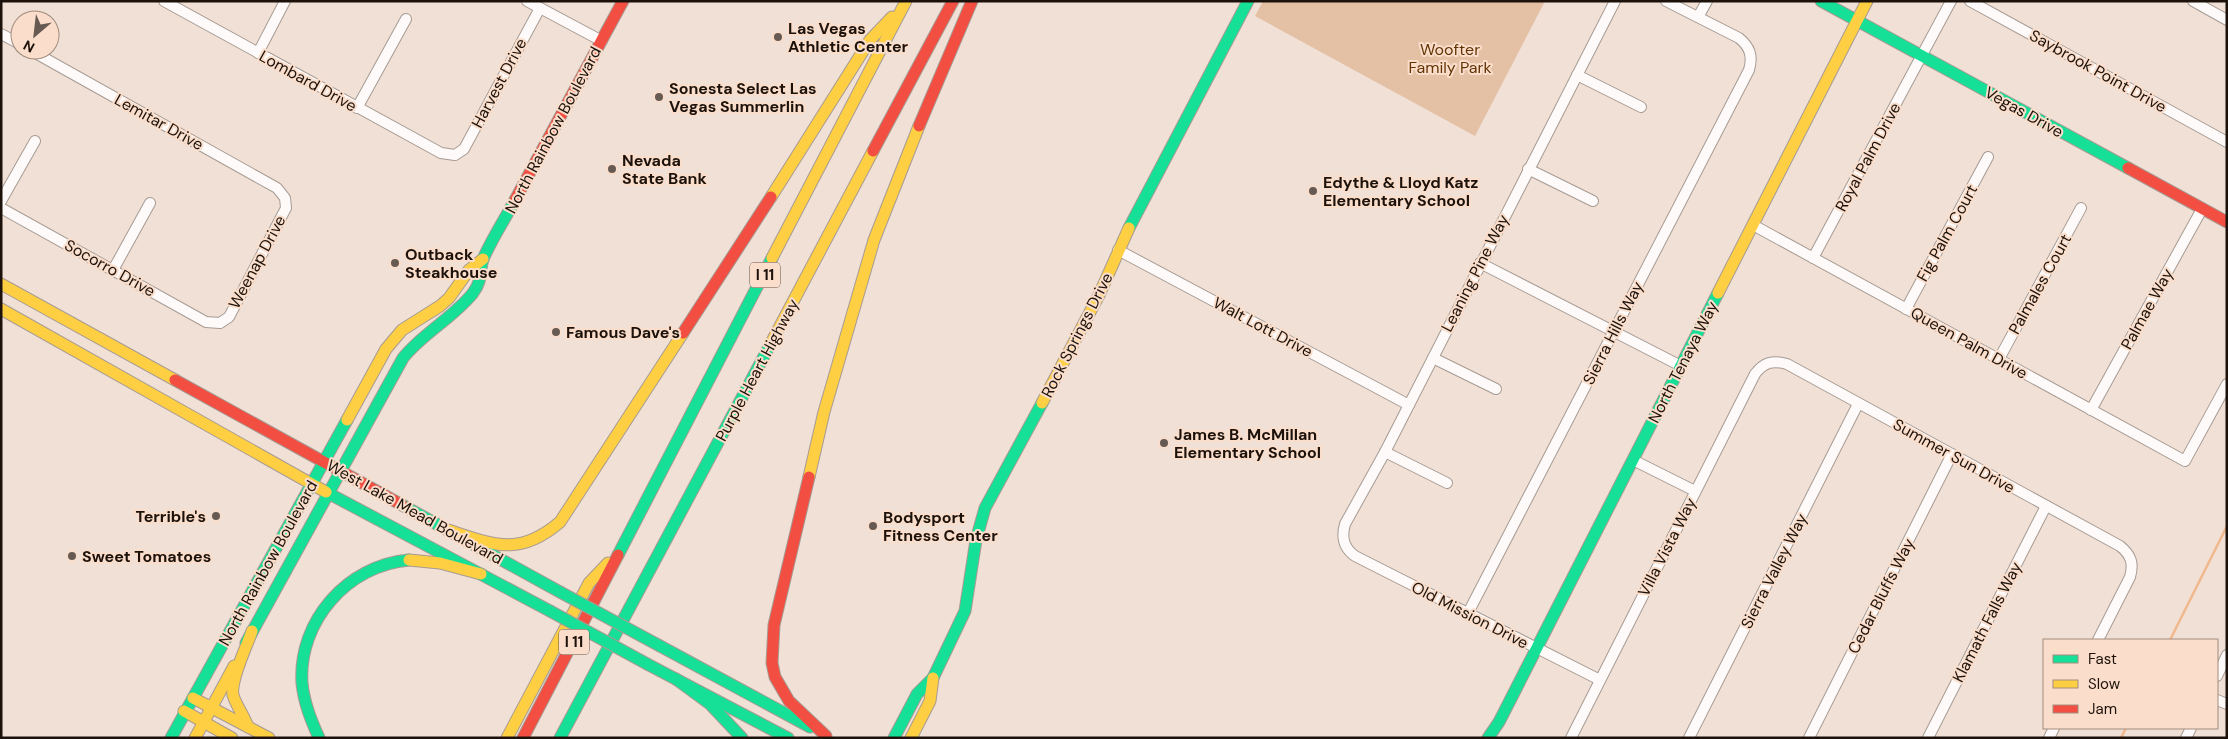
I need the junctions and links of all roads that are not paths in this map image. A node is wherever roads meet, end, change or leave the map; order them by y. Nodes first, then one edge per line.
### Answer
1 (164, 1) edge
2 (286, 1) edge
3 (528, 1) edge
4 (623, 1) edge
5 (953, 1) edge
6 (972, 1) edge
7 (1248, 1) edge
8 (1615, 1) edge
9 (1666, 1) edge
10 (1707, 1) edge
11 (1821, 1) edge
12 (1867, 1) edge
13 (1951, 1) edge
14 (1970, 1) edge
15 (2193, 1) edge
16 (906, 3) edge
17 (540, 8) junction
18 (1698, 17) junction
19 (406, 19) dead end
20 (2227, 20) edge
21 (1857, 21) junction
22 (602, 40) junction
23 (258, 53) junction
24 (1922, 57) junction
25 (48, 60) edge
26 (1577, 74) junction
27 (1641, 107) dead end
28 (357, 108) junction
29 (35, 140) dead end
30 (2227, 142) edge
31 (454, 155) joint
32 (1988, 157) dead end
33 (1528, 169) junction
34 (284, 198) joint
35 (1, 201) edge
36 (1593, 201) dead end
37 (150, 203) dead end
38 (1, 208) edge
39 (2081, 208) dead end
40 (2202, 209) junction
41 (2227, 222) edge
42 (1753, 225) junction
43 (1118, 250) junction
44 (1814, 258) junction
45 (483, 259) junction
46 (1480, 263) junction
47 (113, 270) junction
48 (4, 289) edge
49 (42, 307) junction
50 (1, 309) edge
51 (1906, 309) junction
52 (220, 323) joint
53 (1614, 331) junction
54 (110, 354) junction
55 (1433, 358) junction
56 (1999, 360) junction
57 (1770, 362) joint
58 (104, 366) junction
59 (1681, 366) junction
60 (2227, 384) edge
61 (1496, 389) dead end
62 (216, 402) junction
63 (1858, 404) junction
64 (1409, 405) junction
65 (2091, 410) junction
66 (1385, 452) junction
67 (1952, 454) junction
68 (1633, 460) junction
69 (324, 463) junction
70 (341, 472) junction
71 (1447, 483) dead end
72 (312, 484) junction
73 (1695, 491) junction
74 (329, 494) junction
75 (2046, 506) junction
76 (448, 530) junction
77 (1345, 545) joint
78 (624, 546) junction
79 (481, 574) junction
80 (1468, 613) junction
81 (252, 631) junction
82 (2099, 639) edge
83 (1537, 649) junction
84 (2227, 656) edge
85 (2218, 674) edge
86 (933, 678) junction
87 (676, 679) junction
88 (1600, 680) junction
89 (193, 698) junction
90 (211, 708) junction
91 (184, 711) junction
92 (571, 718) junction
93 (1499, 722) junction
94 (204, 723) junction
95 (248, 727) junction
96 (828, 737) edge
97 (171, 738) edge
98 (195, 738) edge
99 (232, 738) edge
100 (269, 738) edge
101 (318, 738) edge
102 (507, 738) edge
103 (523, 738) edge
104 (560, 738) edge
105 (568, 738) edge
106 (742, 738) edge
107 (788, 738) edge
108 (894, 738) edge
109 (911, 738) edge
110 (1488, 738) edge
111 (1495, 738) edge
112 (1571, 738) edge
113 (1689, 738) edge
114 (1809, 738) edge
115 (1928, 738) edge

1 - 23 street, Lombard Drive
2 - 23 street
3 - 17 street
4 - 22 main road, North Rainbow Boulevard
5 - 92 main road, Purple Heart Highway / I 11
6 - 96 main road
7 - 43 main road, Rock Springs Drive
8 - 26 street, Leaning Pine Way
9 - 18 street
10 - 18 street
11 - 21 main road, Vegas Drive
12 - 21 main road, North Tenaya Way
13 - 24 street, Royal Palm Drive
14 - 30 street, Saybrook Point Drive
15 - 20 street
16 - 76 main road
16 - 78 main road, I 11
17 - 22 street
17 - 31 street, Harvest Drive
18 - 53 street, Sierra Hills Way
19 - 28 street
21 - 24 main road, Vegas Drive
21 - 42 main road, North Tenaya Way
22 - 45 main road, North Rainbow Boulevard
23 - 28 street, Lombard Drive
24 - 40 main road, Vegas Drive
24 - 44 street, Royal Palm Drive
25 - 34 street, Lemitar Drive
26 - 27 street
26 - 33 street, Leaning Pine Way
28 - 31 street, Lombard Drive
29 - 35 street
32 - 51 street, Fig Palm Court
33 - 36 street
33 - 46 street, Leaning Pine Way
34 - 52 street, Weenap Drive
37 - 47 street
38 - 47 street, Socorro Drive
39 - 56 street, Palmales Court
40 - 41 main road, Vegas Drive
40 - 65 street, Palmae Way
42 - 44 street, Queen Palm Drive
42 - 59 main road, North Tenaya Way
43 - 64 street, Walt Lott Drive
43 - 86 main road, Rock Springs Drive
44 - 51 street, Queen Palm Drive
45 - 69 main road, North Rainbow Boulevard
45 - 70 main road, North Rainbow Boulevard
46 - 53 street
46 - 55 street, Leaning Pine Way
47 - 52 street, Socorro Drive
48 - 49 main road, West Lake Mead Boulevard
49 - 54 main road
49 - 62 main road, West Lake Mead Boulevard
50 - 58 main road, West Lake Mead Boulevard
51 - 56 street, Queen Palm Drive
53 - 59 street
53 - 80 street, Sierra Hills Way
54 - 58 main road
54 - 62 main road
55 - 61 street
55 - 64 street, Leaning Pine Way
56 - 65 street, Queen Palm Drive
57 - 63 street, Summer Sun Drive
57 - 73 street, Villa Vista Way
58 - 72 main road, West Lake Mead Boulevard
59 - 68 main road, North Tenaya Way
60 - 65 street, Queen Palm Drive
62 - 69 main road, West Lake Mead Boulevard
63 - 67 street, Summer Sun Drive
63 - 113 street, Sierra Valley Way
64 - 66 street, Leaning Pine Way
66 - 71 street
66 - 77 street, Leaning Pine Way
67 - 75 street, Summer Sun Drive
67 - 114 street, Cedar Bluffs Way
68 - 73 street
68 - 83 main road, North Tenaya Way
69 - 70 main road, West Lake Mead Boulevard
69 - 72 main road, North Rainbow Boulevard
70 - 74 main road, North Rainbow Boulevard
70 - 76 main road, West Lake Mead Boulevard
72 - 74 main road, West Lake Mead Boulevard
72 - 89 main road, North Rainbow Boulevard
73 - 88 street, Villa Vista Way
74 - 79 main road, West Lake Mead Boulevard
74 - 81 main road, North Rainbow Boulevard
75 - 82 street, Summer Sun Drive
75 - 115 street, Klamath Falls Way
76 - 96 main road, West Lake Mead Boulevard, bridge
77 - 80 street, Old Mission Drive
78 - 102 main road
78 - 103 main road, I 11
79 - 87 main road, West Lake Mead Boulevard, bridge
79 - 101 main road
80 - 83 street, Old Mission Drive
81 - 90 main road, North Rainbow Boulevard
81 - 95 main road
83 - 88 street, Old Mission Drive
83 - 93 main road, North Tenaya Way
84 - 85 street
86 - 108 main road, Rock Springs Drive
86 - 109 main road, Rock Springs Drive
87 - 106 main road
87 - 107 main road, West Lake Mead Boulevard
88 - 112 street, Villa Vista Way
89 - 90 main road
89 - 91 main road, North Rainbow Boulevard
90 - 94 main road, North Rainbow Boulevard
90 - 95 main road
91 - 94 main road
91 - 97 main road, North Rainbow Boulevard
92 - 104 main road, Purple Heart Highway / I 11
92 - 105 main road
93 - 110 main road, North Tenaya Way
93 - 111 main road, North Tenaya Way
94 - 98 main road, North Rainbow Boulevard
94 - 99 main road
95 - 100 main road

